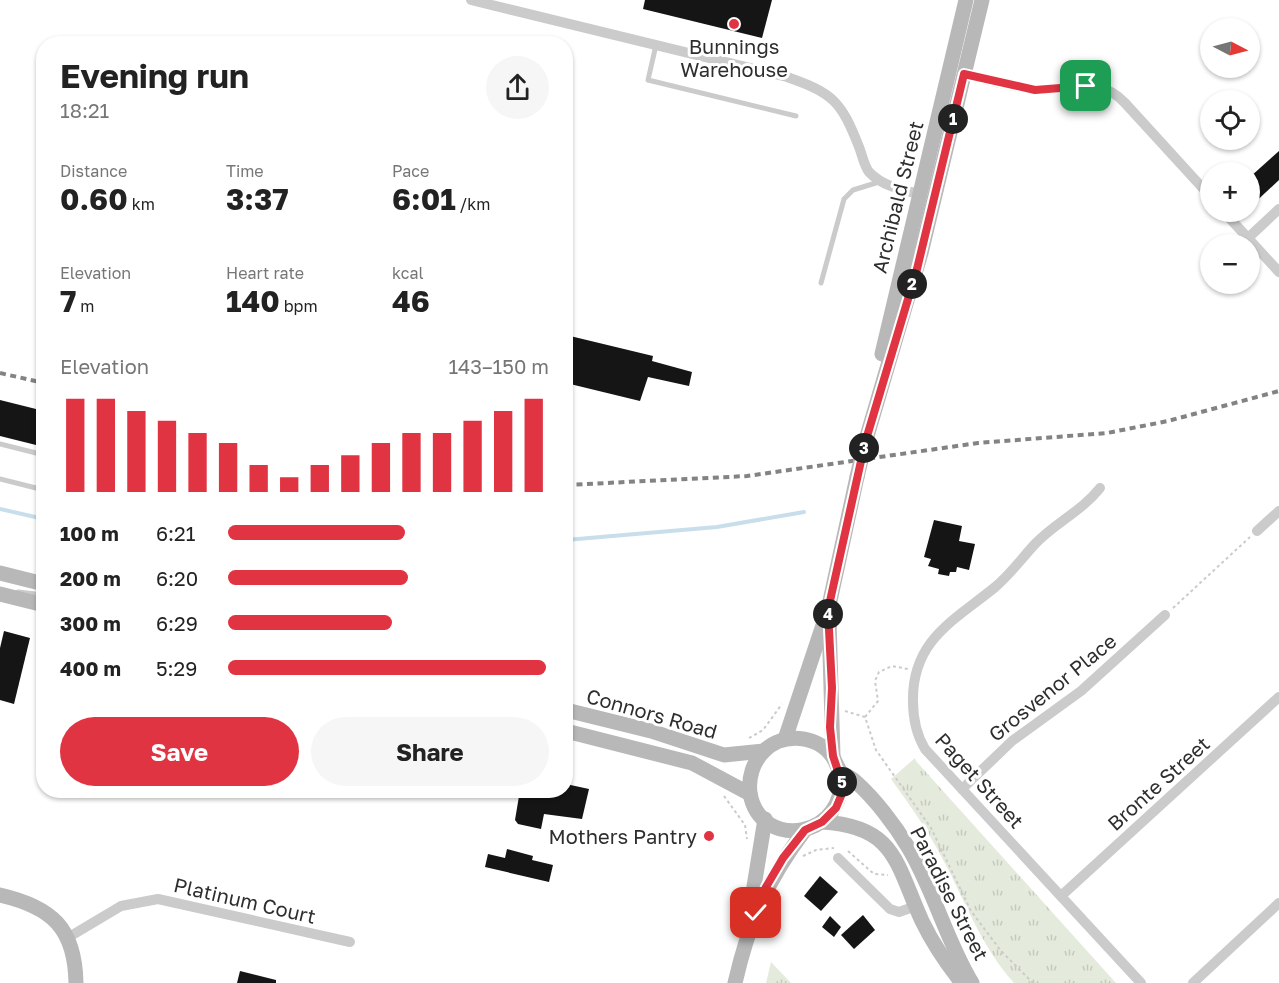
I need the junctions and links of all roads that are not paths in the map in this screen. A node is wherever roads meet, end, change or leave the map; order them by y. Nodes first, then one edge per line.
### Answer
1 (471, 0) edge
2 (966, 0) edge
3 (982, 0) edge
4 (656, 45) junction
5 (957, 72) junction
6 (796, 116) dead end
7 (880, 182) junction
8 (1200, 185) edge
9 (927, 196) junction
10 (1279, 209) edge
11 (1233, 222) edge
12 (1244, 234) edge
13 (1252, 234) edge
14 (1260, 251) edge
15 (1279, 272) edge
16 (821, 282) dead end
17 (0, 444) edge
18 (36, 453) edge
19 (0, 479) edge
20 (36, 488) edge
21 (1100, 488) dead end
22 (1279, 511) edge
23 (1257, 531) road end
24 (0, 573) edge
25 (36, 582) edge
26 (0, 593) edge
27 (36, 595) edge
28 (36, 603) edge
29 (828, 610) junction
30 (1165, 615) road end
31 (1279, 697) edge
32 (573, 712) edge
33 (573, 733) edge
34 (785, 739) junction
35 (764, 751) junction
36 (833, 756) junction
37 (840, 771) junction
38 (962, 789) junction
39 (750, 794) junction
40 (765, 819) junction
41 (822, 822) junction
42 (805, 830) junction
43 (838, 858) dead end
44 (0, 895) edge
45 (1061, 896) junction
46 (1279, 903) edge
47 (916, 906) junction
48 (69, 937) junction
49 (746, 941) junction
50 (350, 942) dead end
51 (76, 983) edge
52 (735, 983) edge
53 (962, 983) edge
54 (972, 983) edge
55 (1141, 983) edge
56 (1193, 983) edge

1 - 4 street
2 - 5 street, Archibald Street
3 - 5 street, Archibald Street
4 - 6 lane
4 - 7 street
5 - 8 street
5 - 9 street, Archibald Street
7 - 9 street
7 - 16 lane
9 - 29 street, Archibald Street, bridge
10 - 13 street
11 - 12 street
14 - 15 street
17 - 18 lane
19 - 20 lane
21 - 38 street, Paget Street
22 - 23 street
24 - 25 street
26 - 27 lane
26 - 28 street
29 - 34 street, Archibald Street
29 - 36 street, Archibald Street
30 - 38 street, Grosvenor Place
31 - 45 street, Bronte Street
32 - 35 street, Connors Road
33 - 39 street, Connors Road
34 - 35 street
34 - 36 street
35 - 39 street
36 - 37 street
37 - 41 street
37 - 54 street, Paradise Street
38 - 45 street, Paget Street
39 - 40 street
40 - 42 street
40 - 49 street
41 - 42 street
41 - 47 street, Paradise Street
42 - 49 street
43 - 47 street, Paradise Street
44 - 48 street
45 - 55 street, Paget Street
46 - 56 street
47 - 53 street, Paradise Street
48 - 50 street, Platinum Court
48 - 51 street
49 - 52 street

